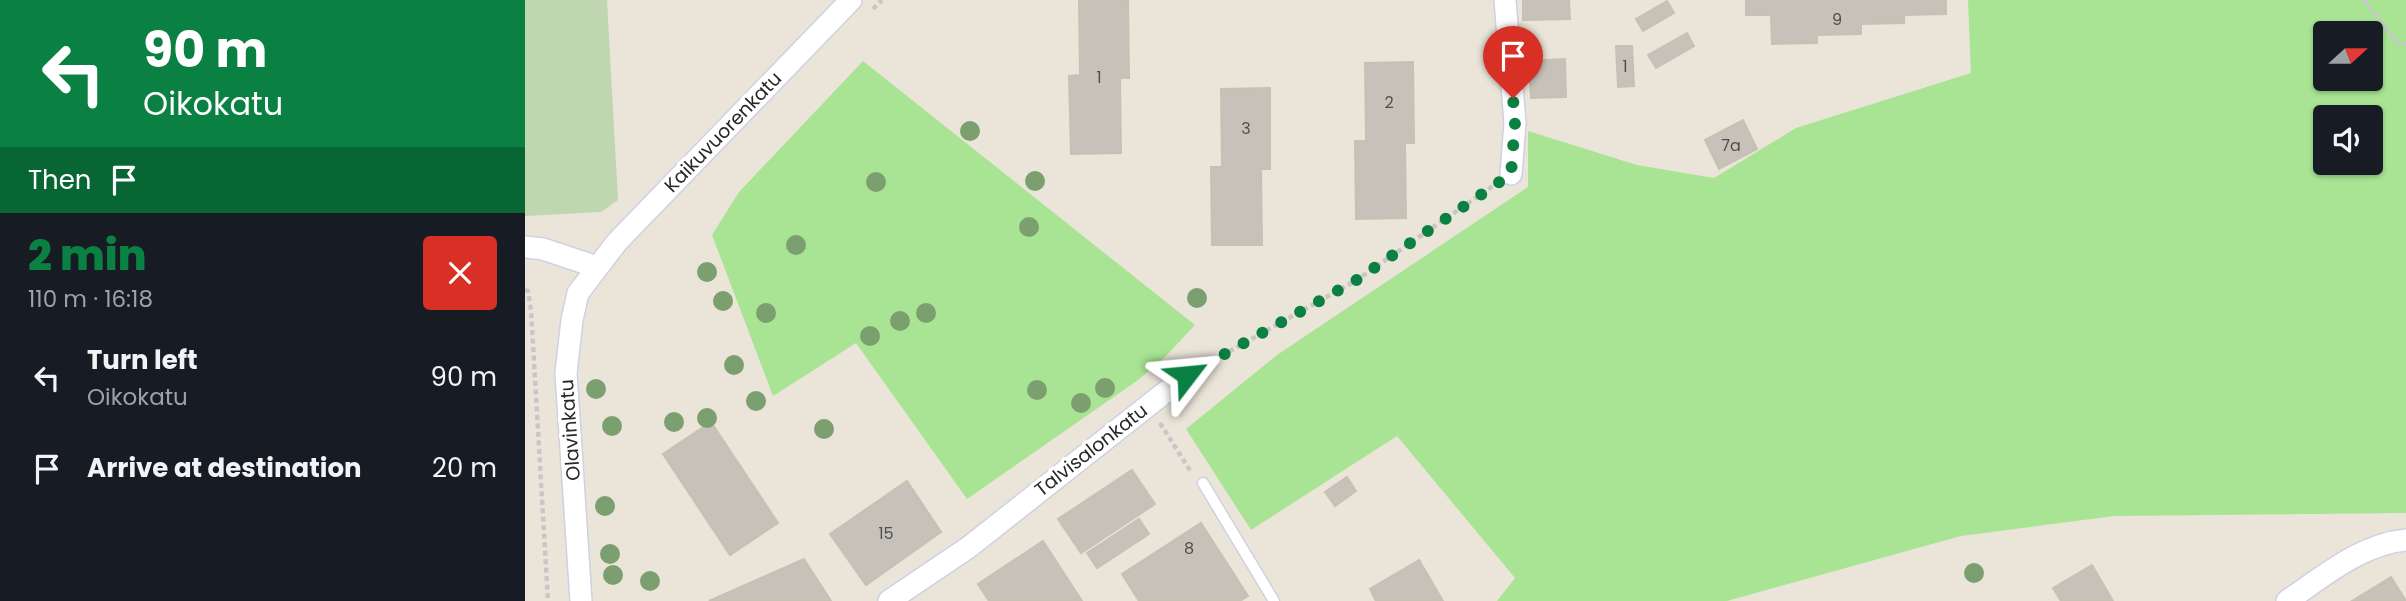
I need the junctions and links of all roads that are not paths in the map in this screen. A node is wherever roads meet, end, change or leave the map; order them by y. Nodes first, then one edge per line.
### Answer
1 (851, 0) edge
2 (1505, 0) edge
3 (1511, 174) road end
4 (525, 247) edge
5 (597, 267) junction
6 (1187, 375) road end
7 (1203, 483) dead end
8 (2406, 540) edge
9 (581, 601) edge
10 (889, 601) edge
11 (1274, 601) edge
12 (2287, 601) edge

1 - 5 street, Kaikuvuorenkatu
2 - 3 street
4 - 5 street
5 - 9 street, Olavinkatu
6 - 10 street, Talvisalonkatu
7 - 11 lane
8 - 12 street

